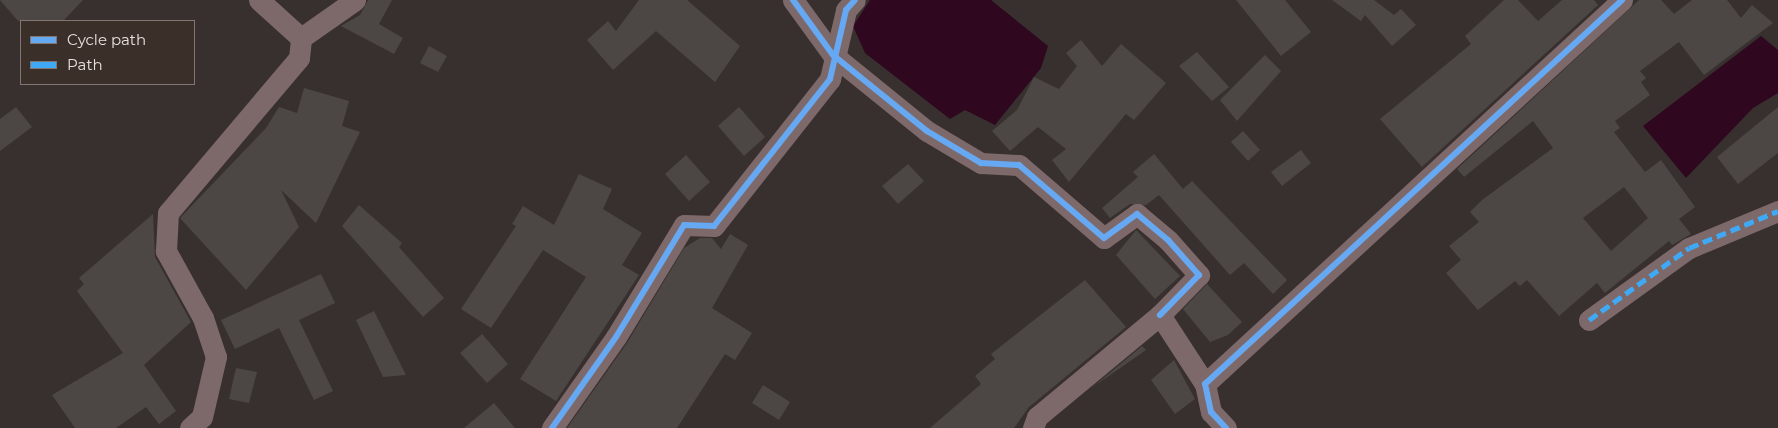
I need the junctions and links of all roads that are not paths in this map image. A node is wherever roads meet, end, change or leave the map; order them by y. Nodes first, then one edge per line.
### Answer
1 (259, 0) edge
2 (355, 0) edge
3 (793, 0) edge
4 (855, 0) edge
5 (1622, 0) edge
6 (301, 38) junction
7 (833, 55) junction
8 (1778, 211) edge
9 (1160, 315) junction
10 (1589, 320) dead end
11 (1205, 384) junction
12 (202, 424) edge
13 (552, 428) edge
14 (1033, 428) edge
15 (1226, 428) edge

1 - 6 street
2 - 6 street
3 - 7 street
4 - 7 street
5 - 11 street
6 - 12 street
7 - 9 street
7 - 13 street
8 - 10 street
9 - 11 street
9 - 14 street
11 - 15 street

